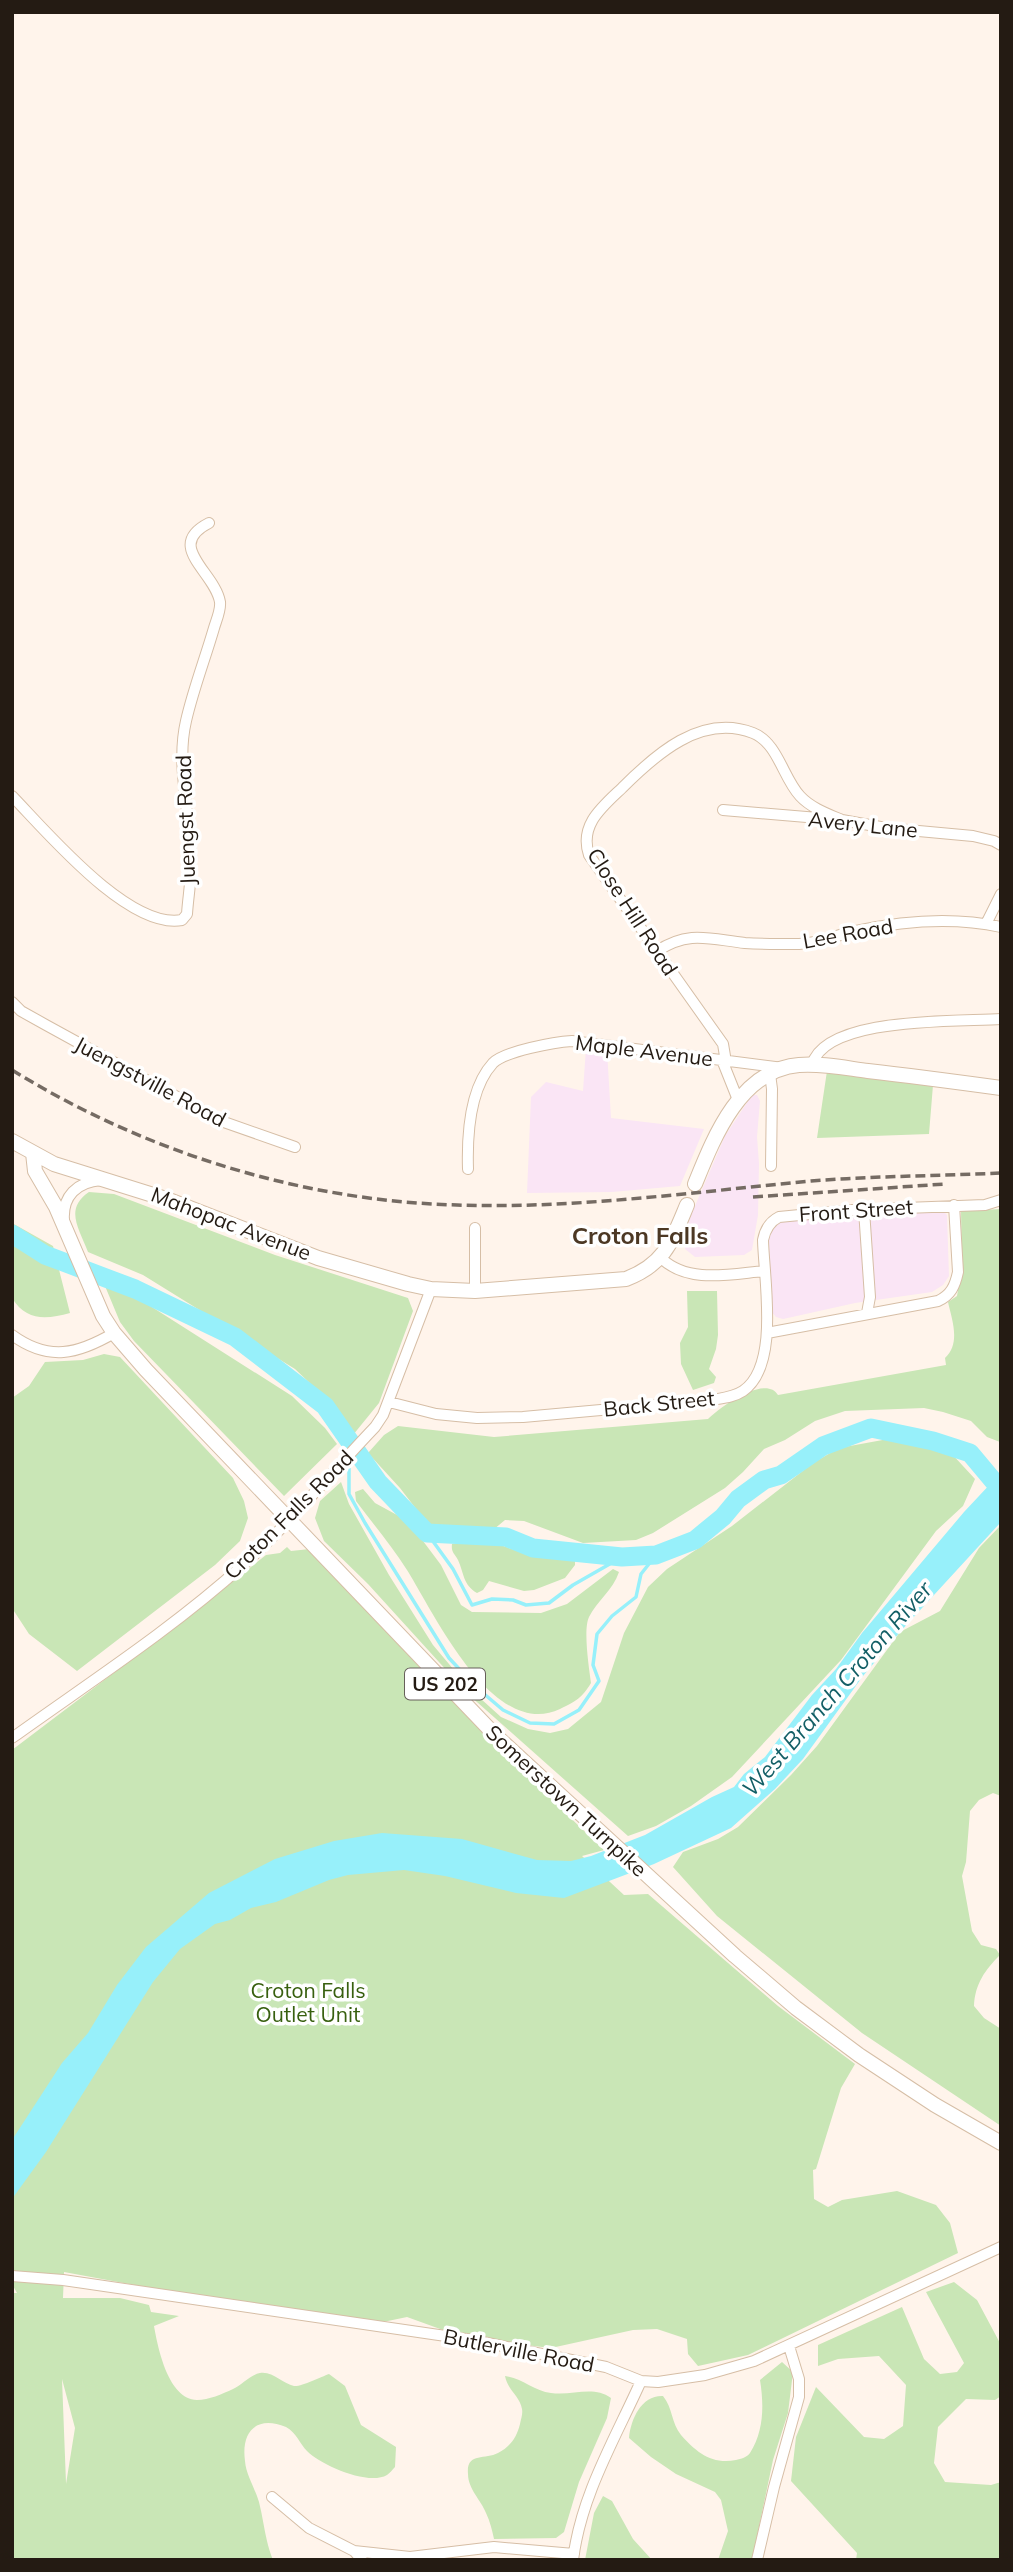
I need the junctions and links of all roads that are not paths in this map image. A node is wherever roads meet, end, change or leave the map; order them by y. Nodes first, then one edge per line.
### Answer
1 (209, 523) dead end
2 (12, 796) edge
3 (723, 810) dead end
4 (842, 820) junction
5 (1001, 845) edge
6 (1001, 894) edge
7 (986, 924) junction
8 (1001, 927) edge
9 (657, 951) junction
10 (12, 1002) edge
11 (1001, 1019) edge
12 (722, 1060) junction
13 (812, 1065) junction
14 (776, 1071) junction
15 (1001, 1088) edge
16 (738, 1100) junction
17 (12, 1141) edge
18 (295, 1147) dead end
19 (33, 1153) junction
20 (771, 1166) dead end
21 (468, 1169) dead end
22 (105, 1180) junction
23 (695, 1184) dead end
24 (1001, 1200) edge
25 (687, 1205) dead end
26 (954, 1205) junction
27 (864, 1210) junction
28 (475, 1228) dead end
29 (66, 1231) junction
30 (661, 1258) junction
31 (764, 1272) junction
32 (431, 1289) junction
33 (475, 1292) junction
34 (867, 1313) junction
35 (114, 1333) junction
36 (766, 1333) junction
37 (12, 1335) edge
38 (389, 1402) junction
39 (288, 1520) junction
40 (12, 1738) edge
41 (1001, 2143) edge
42 (1001, 2247) edge
43 (12, 2276) edge
44 (789, 2346) junction
45 (641, 2381) junction
46 (272, 2497) dead end
47 (358, 2556) edge
48 (574, 2557) edge
49 (409, 2558) edge
50 (757, 2560) edge

1 - 2 street, Juengst Road
3 - 4 street, Avery Lane
4 - 5 street, Avery Lane
4 - 9 street, Close Hill Road
6 - 7 street
7 - 8 street, Lee Road
7 - 9 street, Lee Road
9 - 12 street, Close Hill Road
10 - 18 street, Juengstville Road
11 - 13 street
12 - 14 street, Maple Avenue
12 - 16 street, Close Hill Road
12 - 21 street, Maple Avenue
13 - 14 main road
13 - 15 main road
14 - 16 main road
14 - 20 street
16 - 23 main road
17 - 19 main road, Mahopac Avenue
19 - 22 main road, Mahopac Avenue
19 - 29 main road, Somerstown Turnpike / US 202
22 - 29 street
22 - 32 main road, Mahopac Avenue
24 - 26 street, Front Street
25 - 30 main road
26 - 27 street, Front Street
26 - 34 street
27 - 31 street, Front Street
27 - 34 street
28 - 33 street
29 - 35 main road, Somerstown Turnpike / US 202
30 - 31 street
30 - 33 main road
31 - 36 street, Back Street
32 - 33 main road, Mahopac Avenue
32 - 38 street, Croton Falls Road
34 - 36 street
35 - 37 street
35 - 39 main road, Somerstown Turnpike / US 202
36 - 38 street, Back Street
38 - 39 street, Croton Falls Road
39 - 40 street, Croton Falls Road
39 - 41 main road, Somerstown Turnpike / US 202
42 - 44 street, Butlerville Road
43 - 45 street, Butlerville Road
44 - 45 street, Butlerville Road
44 - 50 street
45 - 48 street
46 - 47 street
47 - 49 street
48 - 49 street

